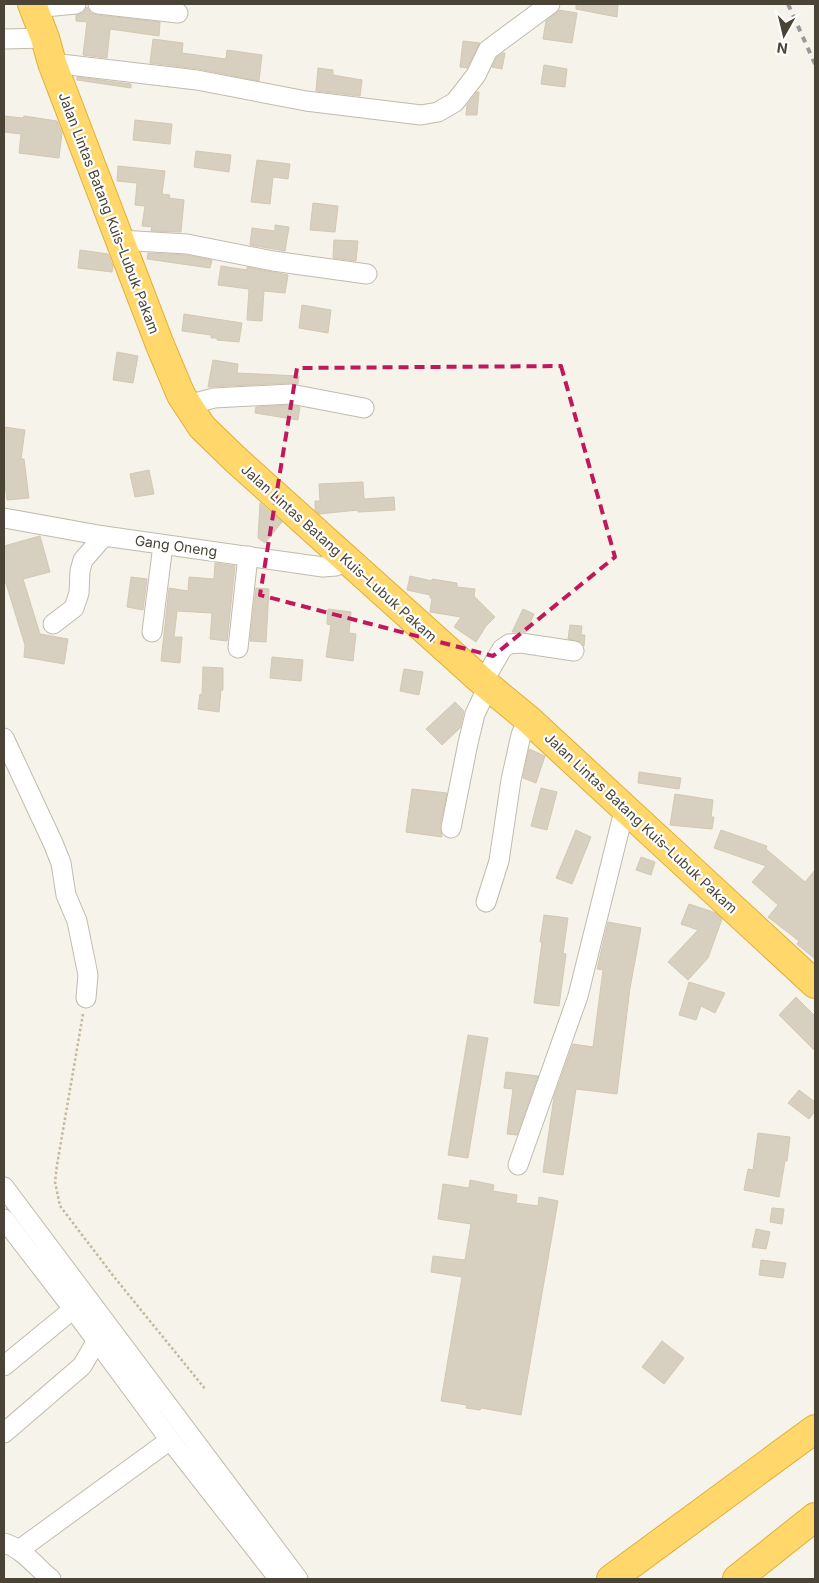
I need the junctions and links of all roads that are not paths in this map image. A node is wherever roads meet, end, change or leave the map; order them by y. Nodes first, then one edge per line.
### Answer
1 (76, 4) edge
2 (98, 4) edge
3 (550, 4) edge
4 (33, 6) edge
5 (178, 13) dead end
6 (4, 39) edge
7 (49, 51) junction
8 (119, 240) junction
9 (367, 274) dead end
10 (188, 405) junction
11 (364, 408) dead end
12 (4, 518) edge
13 (104, 536) junction
14 (164, 545) junction
15 (248, 556) junction
16 (348, 560) junction
17 (53, 624) dead end
18 (152, 632) dead end
19 (238, 648) dead end
20 (574, 650) dead end
21 (485, 684) junction
22 (528, 719) junction
23 (4, 738) edge
24 (625, 808) junction
25 (450, 828) dead end
26 (486, 902) dead end
27 (815, 984) edge
28 (86, 998) road end
29 (518, 1165) dead end
30 (4, 1186) edge
31 (4, 1219) edge
32 (88, 1296) junction
33 (74, 1310) junction
34 (96, 1342) junction
35 (4, 1366) edge
36 (815, 1429) edge
37 (4, 1432) edge
38 (170, 1440) junction
39 (815, 1517) edge
40 (11, 1547) edge
41 (51, 1579) edge
42 (279, 1579) edge
43 (298, 1579) edge
44 (611, 1579) edge
45 (737, 1579) edge

1 - 4 street
2 - 5 street
3 - 7 street
4 - 7 highway, Jalan Lintas Batang Kuis–Lubuk Pakam
6 - 7 street
7 - 8 highway, Jalan Lintas Batang Kuis–Lubuk Pakam
8 - 9 street
8 - 10 highway, Jalan Lintas Batang Kuis–Lubuk Pakam
10 - 11 street
10 - 16 highway, Jalan Lintas Batang Kuis–Lubuk Pakam
12 - 13 street, Gang Oneng
13 - 14 street, Gang Oneng
13 - 17 street
14 - 15 street, Gang Oneng
14 - 18 street
15 - 16 street, Gang Oneng
15 - 19 street
16 - 21 highway, Jalan Lintas Batang Kuis–Lubuk Pakam
20 - 21 street
21 - 22 highway, Jalan Lintas Batang Kuis–Lubuk Pakam
21 - 25 street
22 - 24 highway, Jalan Lintas Batang Kuis–Lubuk Pakam
22 - 26 street
23 - 28 street
24 - 27 highway, Jalan Lintas Batang Kuis–Lubuk Pakam
24 - 29 street
30 - 32 street
31 - 33 street
32 - 33 street
32 - 43 street
33 - 34 street
33 - 35 street
34 - 37 street
34 - 38 street
36 - 44 highway
38 - 40 street
38 - 42 street
39 - 45 highway
40 - 41 street

